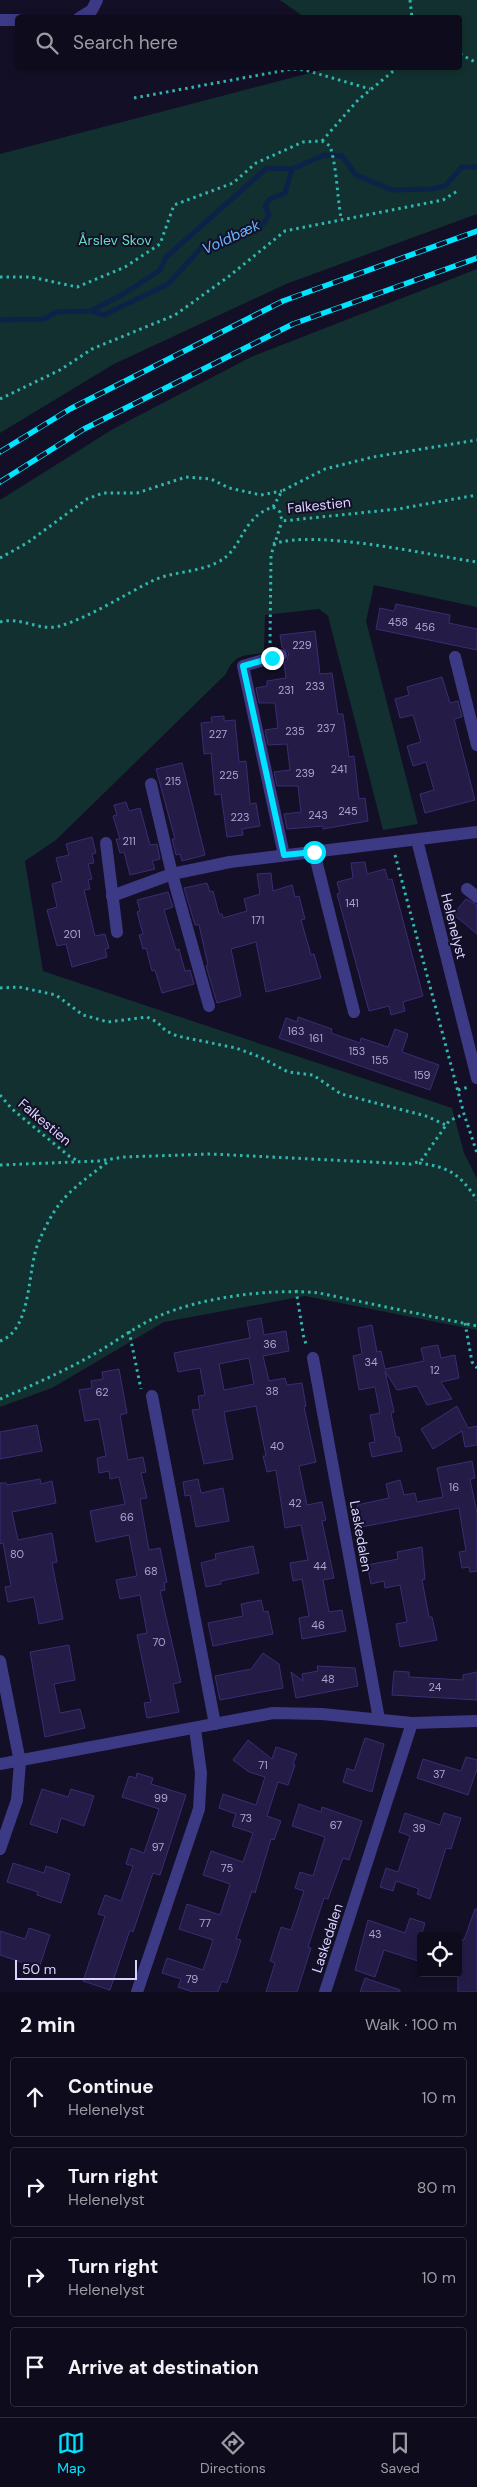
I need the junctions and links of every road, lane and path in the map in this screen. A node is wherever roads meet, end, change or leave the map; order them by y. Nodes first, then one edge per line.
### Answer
1 (97, 0) edge
2 (410, 0) edge
3 (84, 15) edge
4 (412, 15) edge
5 (0, 20) edge
6 (15, 20) edge
7 (462, 55) edge
8 (477, 62) edge
9 (287, 70) edge
10 (305, 70) edge
11 (394, 70) edge
12 (370, 89) junction
13 (134, 98) dead end
14 (322, 141) junction
15 (459, 190) dead end
16 (341, 218) junction
17 (0, 277) edge
18 (0, 400) edge
19 (477, 440) edge
20 (282, 491) junction
21 (477, 495) edge
22 (273, 507) junction
23 (282, 521) junction
24 (273, 544) junction
25 (0, 558) edge
26 (477, 562) edge
27 (0, 622) edge
28 (277, 656) joint
29 (455, 657) dead end
30 (477, 745) edge
31 (151, 784) dead end
32 (477, 832) edge
33 (417, 840) junction
34 (106, 843) dead end
35 (392, 843) junction
36 (314, 852) junction
37 (284, 855) junction
38 (172, 874) junction
39 (112, 896) junction
40 (118, 932) dead end
41 (0, 988) edge
42 (209, 1006) dead end
43 (354, 1012) dead end
44 (477, 1078) edge
45 (0, 1095) edge
46 (464, 1114) junction
47 (446, 1125) junction
48 (476, 1150) edge
49 (110, 1159) junction
50 (79, 1162) junction
51 (416, 1162) junction
52 (0, 1166) edge
53 (477, 1200) edge
54 (296, 1290) junction
55 (465, 1323) junction
56 (477, 1326) edge
57 (130, 1331) junction
58 (0, 1341) edge
59 (313, 1358) joint
60 (477, 1368) edge
61 (152, 1396) joint
62 (0, 1399) edge
63 (0, 1661) edge
64 (379, 1719) junction
65 (477, 1721) edge
66 (412, 1723) junction
67 (215, 1724) junction
68 (195, 1729) junction
69 (20, 1762) junction
70 (0, 1764) edge
71 (0, 1849) edge
72 (137, 1992) edge
73 (325, 1992) edge

1 - 3 street
2 - 4 path
5 - 6 street
7 - 8 path
9 - 13 path
10 - 12 path
11 - 12 path
12 - 14 path
14 - 16 path
14 - 17 path
15 - 16 path
16 - 18 path
19 - 20 path
20 - 22 path
20 - 25 path
21 - 23 path, Falkestien
22 - 23 path, Falkestien
22 - 27 path, Falkestien
23 - 24 path
24 - 26 path
24 - 28 path
28 - 37 street
29 - 30 street
31 - 38 street
32 - 33 street
33 - 35 street
33 - 44 street, Helenelyst
34 - 39 street
35 - 36 street
35 - 46 path
36 - 37 street
36 - 43 street
37 - 38 street
38 - 39 street
38 - 42 street
39 - 40 street
41 - 47 path
45 - 50 path, Falkestien
46 - 47 path
46 - 48 path
47 - 51 path
49 - 50 path
49 - 51 path
49 - 58 path
50 - 52 path
51 - 53 path
54 - 55 path
54 - 57 path
54 - 59 path
55 - 56 path
55 - 60 path
57 - 61 path
57 - 62 path
59 - 64 street, Laskedalen
61 - 67 street
63 - 69 street
64 - 66 street
64 - 67 street
65 - 66 street
66 - 73 street, Laskedalen
67 - 68 street
68 - 69 street
68 - 72 street
69 - 70 street
69 - 71 street

